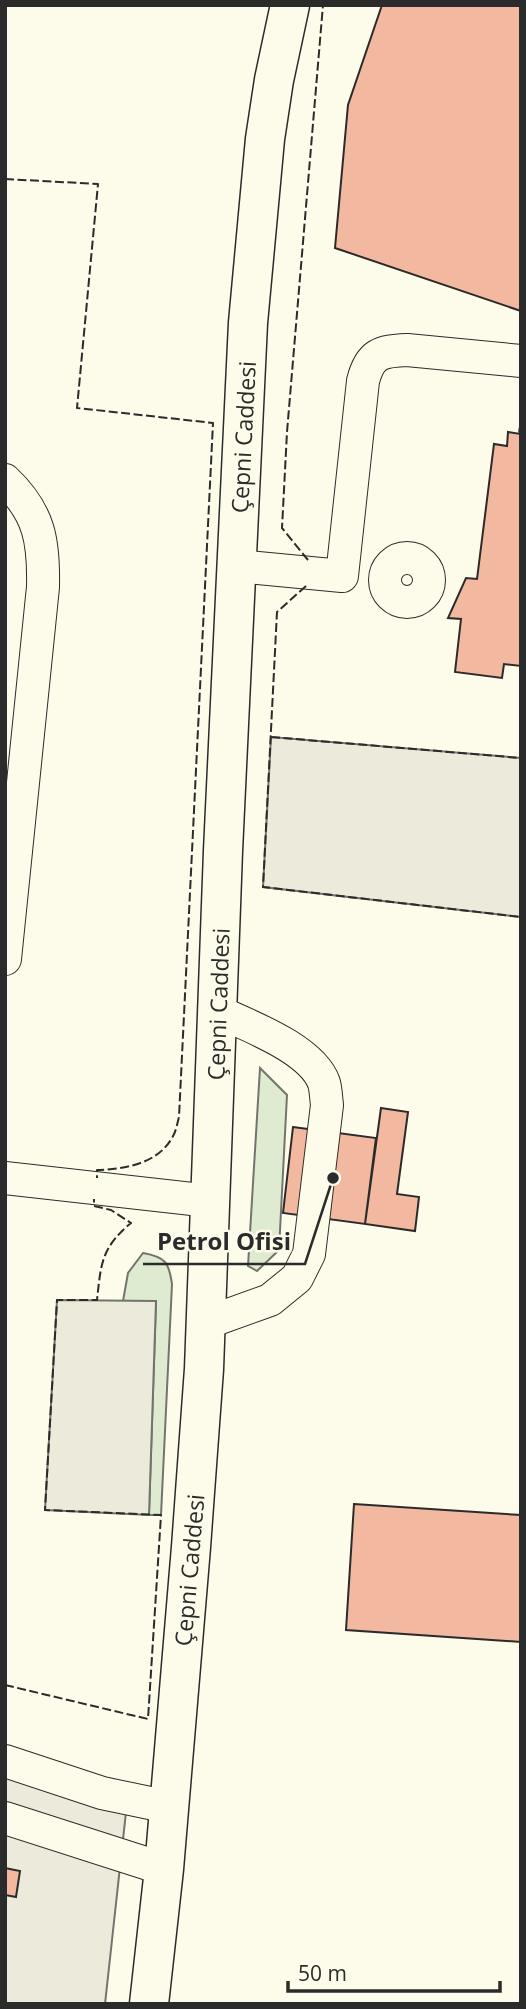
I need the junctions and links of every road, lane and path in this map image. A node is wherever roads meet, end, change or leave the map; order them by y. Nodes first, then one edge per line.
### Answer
1 (287, 7) edge
2 (521, 361) edge
3 (521, 426) edge
4 (520, 433) edge
5 (5, 480) edge
6 (237, 566) junction
7 (342, 576) junction
8 (386, 581) dead end
9 (5, 959) edge
10 (218, 1011) junction
11 (5, 1178) edge
12 (210, 1201) junction
13 (206, 1323) junction
14 (5, 1761) edge
15 (169, 1807) junction
16 (5, 1818) edge
17 (164, 1869) junction
18 (149, 2004) edge

1 - 6 main road, Çepni Caddesi
2 - 7 street
3 - 4 path
5 - 9 street
6 - 7 street
6 - 10 main road, Çepni Caddesi
7 - 8 street
10 - 12 main road, Çepni Caddesi
10 - 13 street
11 - 12 street
12 - 13 main road, Çepni Caddesi
13 - 15 main road, Çepni Caddesi
14 - 15 street
15 - 17 main road, Çepni Caddesi
16 - 17 street
17 - 18 main road, Çepni Caddesi

